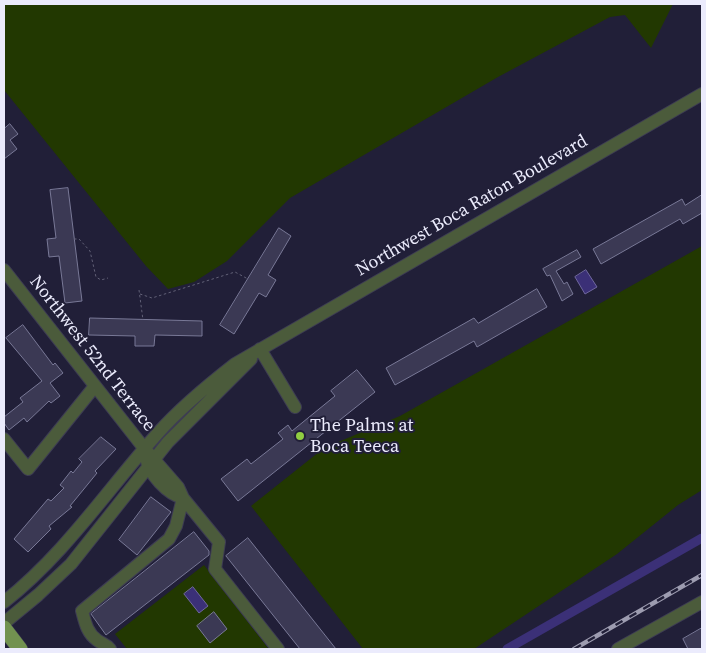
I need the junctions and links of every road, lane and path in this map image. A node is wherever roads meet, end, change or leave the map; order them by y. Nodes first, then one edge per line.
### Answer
1 (702, 94) edge
2 (74, 239) dead end
3 (4, 270) edge
4 (108, 278) dead end
5 (248, 280) dead end
6 (139, 290) dead end
7 (140, 294) junction
8 (142, 320) dead end
9 (260, 349) junction
10 (95, 386) junction
11 (295, 408) dead end
12 (4, 439) edge
13 (144, 448) junction
14 (151, 463) junction
15 (183, 498) junction
16 (4, 602) edge
17 (702, 602) edge
18 (4, 623) edge
19 (4, 628) edge
20 (20, 649) edge
21 (110, 649) edge
22 (278, 649) edge
23 (618, 649) edge

1 - 9 street, Northwest Boca Raton Boulevard
2 - 4 path
3 - 10 street, Northwest 52nd Terrace
5 - 7 path
6 - 7 path
7 - 8 path
9 - 11 street
9 - 13 street, Northwest Boca Raton Boulevard
9 - 14 street, Northwest Boca Raton Boulevard
10 - 12 street
10 - 13 street, Northwest 52nd Terrace
13 - 14 street
13 - 16 street, Northwest Boca Raton Boulevard
14 - 15 street
14 - 18 street, Northwest Boca Raton Boulevard
15 - 21 street
15 - 22 street
17 - 23 street
19 - 20 main road

